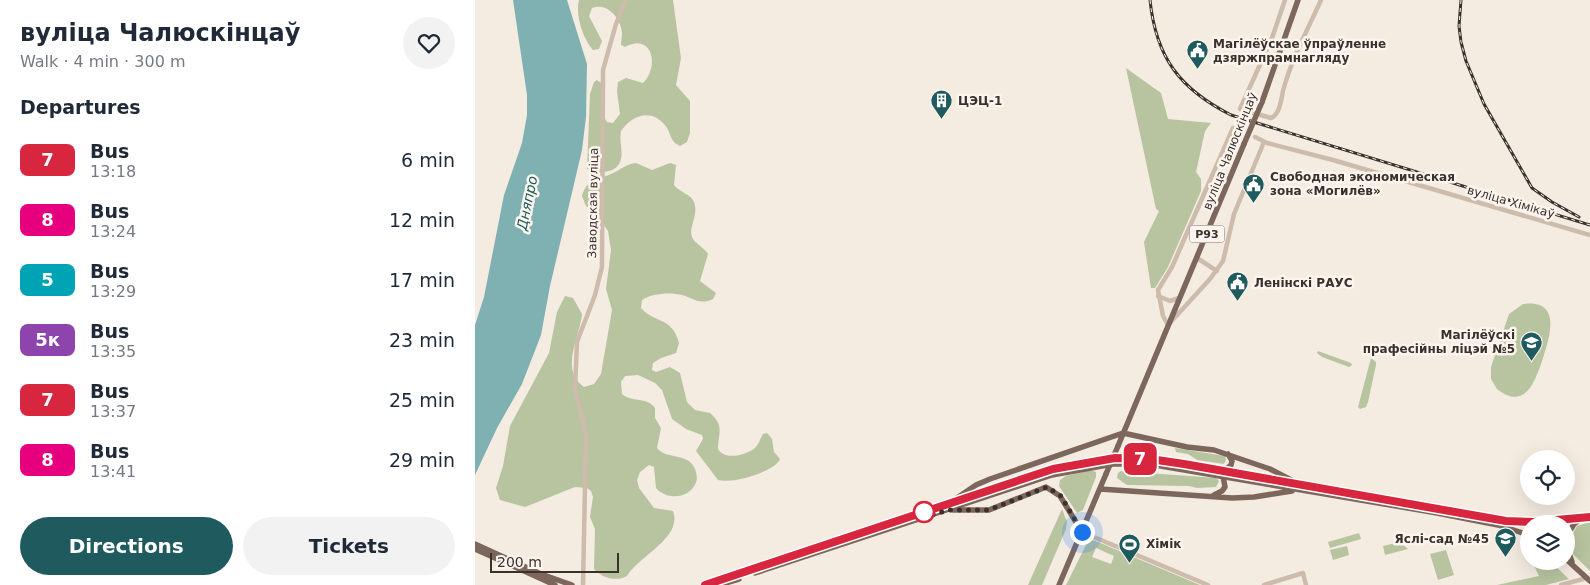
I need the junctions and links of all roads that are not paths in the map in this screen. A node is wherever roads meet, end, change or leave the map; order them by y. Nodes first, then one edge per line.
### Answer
1 (626, 0) edge
2 (1285, 0) edge
3 (1298, 0) edge
4 (1321, 0) edge
5 (1243, 130) dead end
6 (1255, 137) dead end
7 (1264, 142) junction
8 (1590, 235) edge
9 (1197, 258) junction
10 (1217, 270) junction
11 (1158, 296) junction
12 (1179, 298) junction
13 (1168, 324) junction
14 (1123, 433) junction
15 (1228, 454) junction
16 (1223, 473) junction
17 (1298, 487) junction
18 (1100, 489) junction
19 (1212, 496) junction
20 (948, 507) junction
21 (1420, 508) junction
22 (1590, 517) edge
23 (1581, 519) junction
24 (1575, 523) edge
25 (1082, 532) junction
26 (1520, 532) edge
27 (475, 544) edge
28 (475, 549) edge
29 (486, 552) junction
30 (1575, 566) edge
31 (1589, 579) edge
32 (555, 585) edge
33 (571, 585) edge
34 (583, 585) edge
35 (704, 585) edge
36 (719, 585) edge
37 (1059, 585) edge
38 (1208, 585) edge
39 (1264, 585) edge
40 (1306, 585) edge
41 (1561, 585) edge

1 - 34 street, Заводская вуліца
2 - 4 street
3 - 9 main road, вуліца Чалюскінцаў / Р93, bridge
5 - 11 street
6 - 7 street, вуліца Хімікаў
7 - 8 street, вуліца Хімікаў
7 - 10 street
9 - 10 street
9 - 12 main road, вуліца Чалюскінцаў / Р93
10 - 13 street
11 - 12 street
11 - 13 street
12 - 13 main road, вуліца Чалюскінцаў / Р93
13 - 14 main road, вуліца Чалюскінцаў / Р93
14 - 15 main road
14 - 18 main road, вуліца Чалюскінцаў / Р93, bridge
14 - 20 main road
15 - 16 main road
15 - 17 main road
16 - 17 main road
16 - 19 main road
16 - 20 main road
17 - 19 main road
17 - 21 main road
18 - 19 main road
18 - 25 main road, вуліца Чалюскінцаў / Р93
20 - 25 main road
20 - 35 main road
20 - 36 main road
21 - 23 main road
21 - 26 main road
22 - 23 main road
23 - 24 main road
25 - 37 main road, вуліца Чалюскінцаў / Р93
25 - 38 street
27 - 29 main road
28 - 29 main road
29 - 32 main road
29 - 33 main road
30 - 31 main road
31 - 41 street
39 - 40 street

